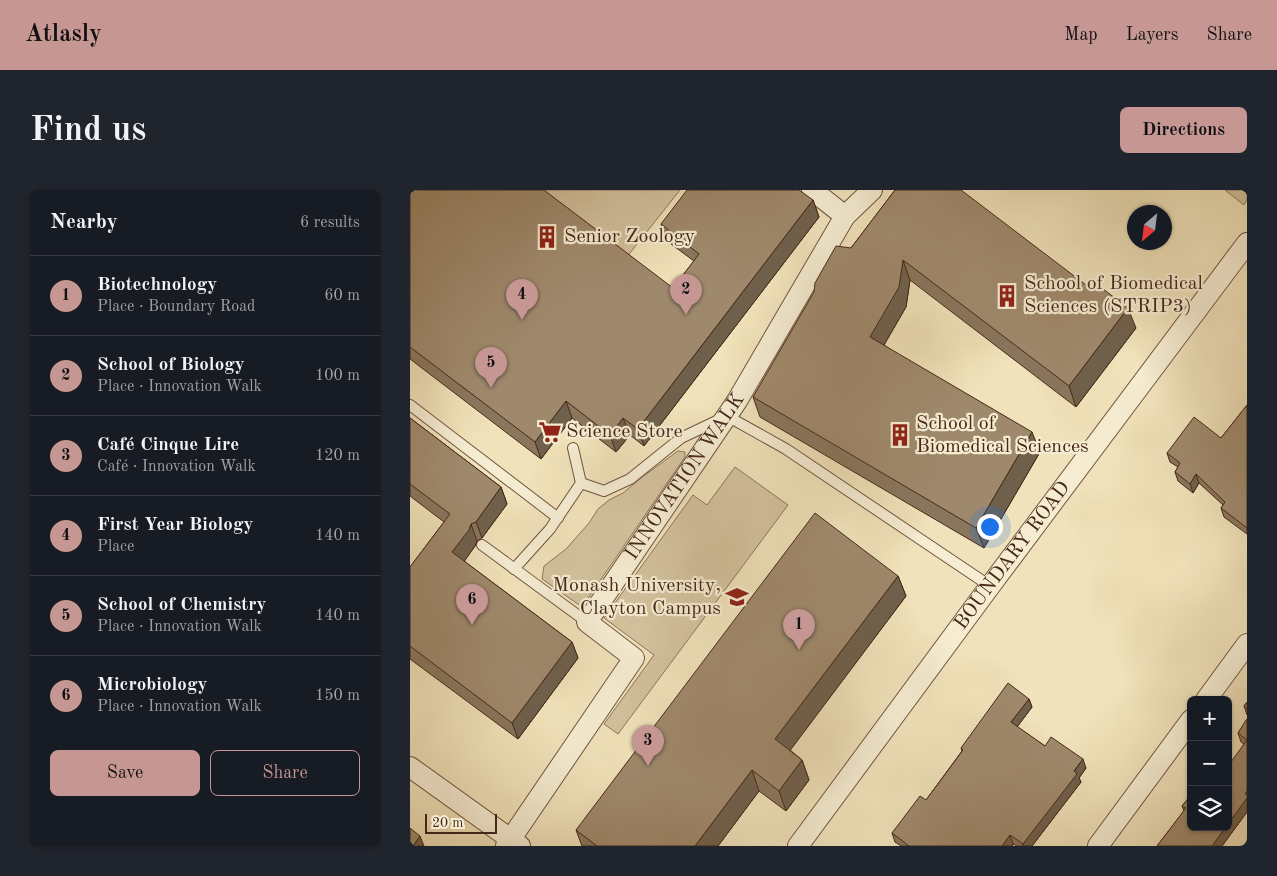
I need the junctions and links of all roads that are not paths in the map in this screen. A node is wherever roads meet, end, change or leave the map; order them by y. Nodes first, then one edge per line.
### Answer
1 (812, 190) edge
2 (872, 190) edge
3 (846, 216) junction
4 (1247, 243) edge
5 (410, 405) edge
6 (727, 416) junction
7 (573, 448) dead end
8 (581, 483) junction
9 (558, 518) junction
10 (482, 545) dead end
11 (514, 569) junction
12 (990, 586) junction
13 (587, 622) junction
14 (1247, 644) edge
15 (1209, 696) edge
16 (1187, 725) edge
17 (410, 767) edge
18 (513, 844) edge
19 (798, 846) edge
20 (1098, 846) edge

1 - 3 street
2 - 3 street, INNOVATION WALK
3 - 6 street, INNOVATION WALK
4 - 12 street, BOUNDARY ROAD
5 - 9 lane
6 - 8 lane
6 - 12 lane
6 - 13 street, INNOVATION WALK
7 - 8 lane
8 - 9 lane
9 - 11 lane
10 - 11 lane
11 - 13 lane
12 - 19 street, BOUNDARY ROAD
13 - 18 street
14 - 15 street
16 - 20 street
17 - 18 street

